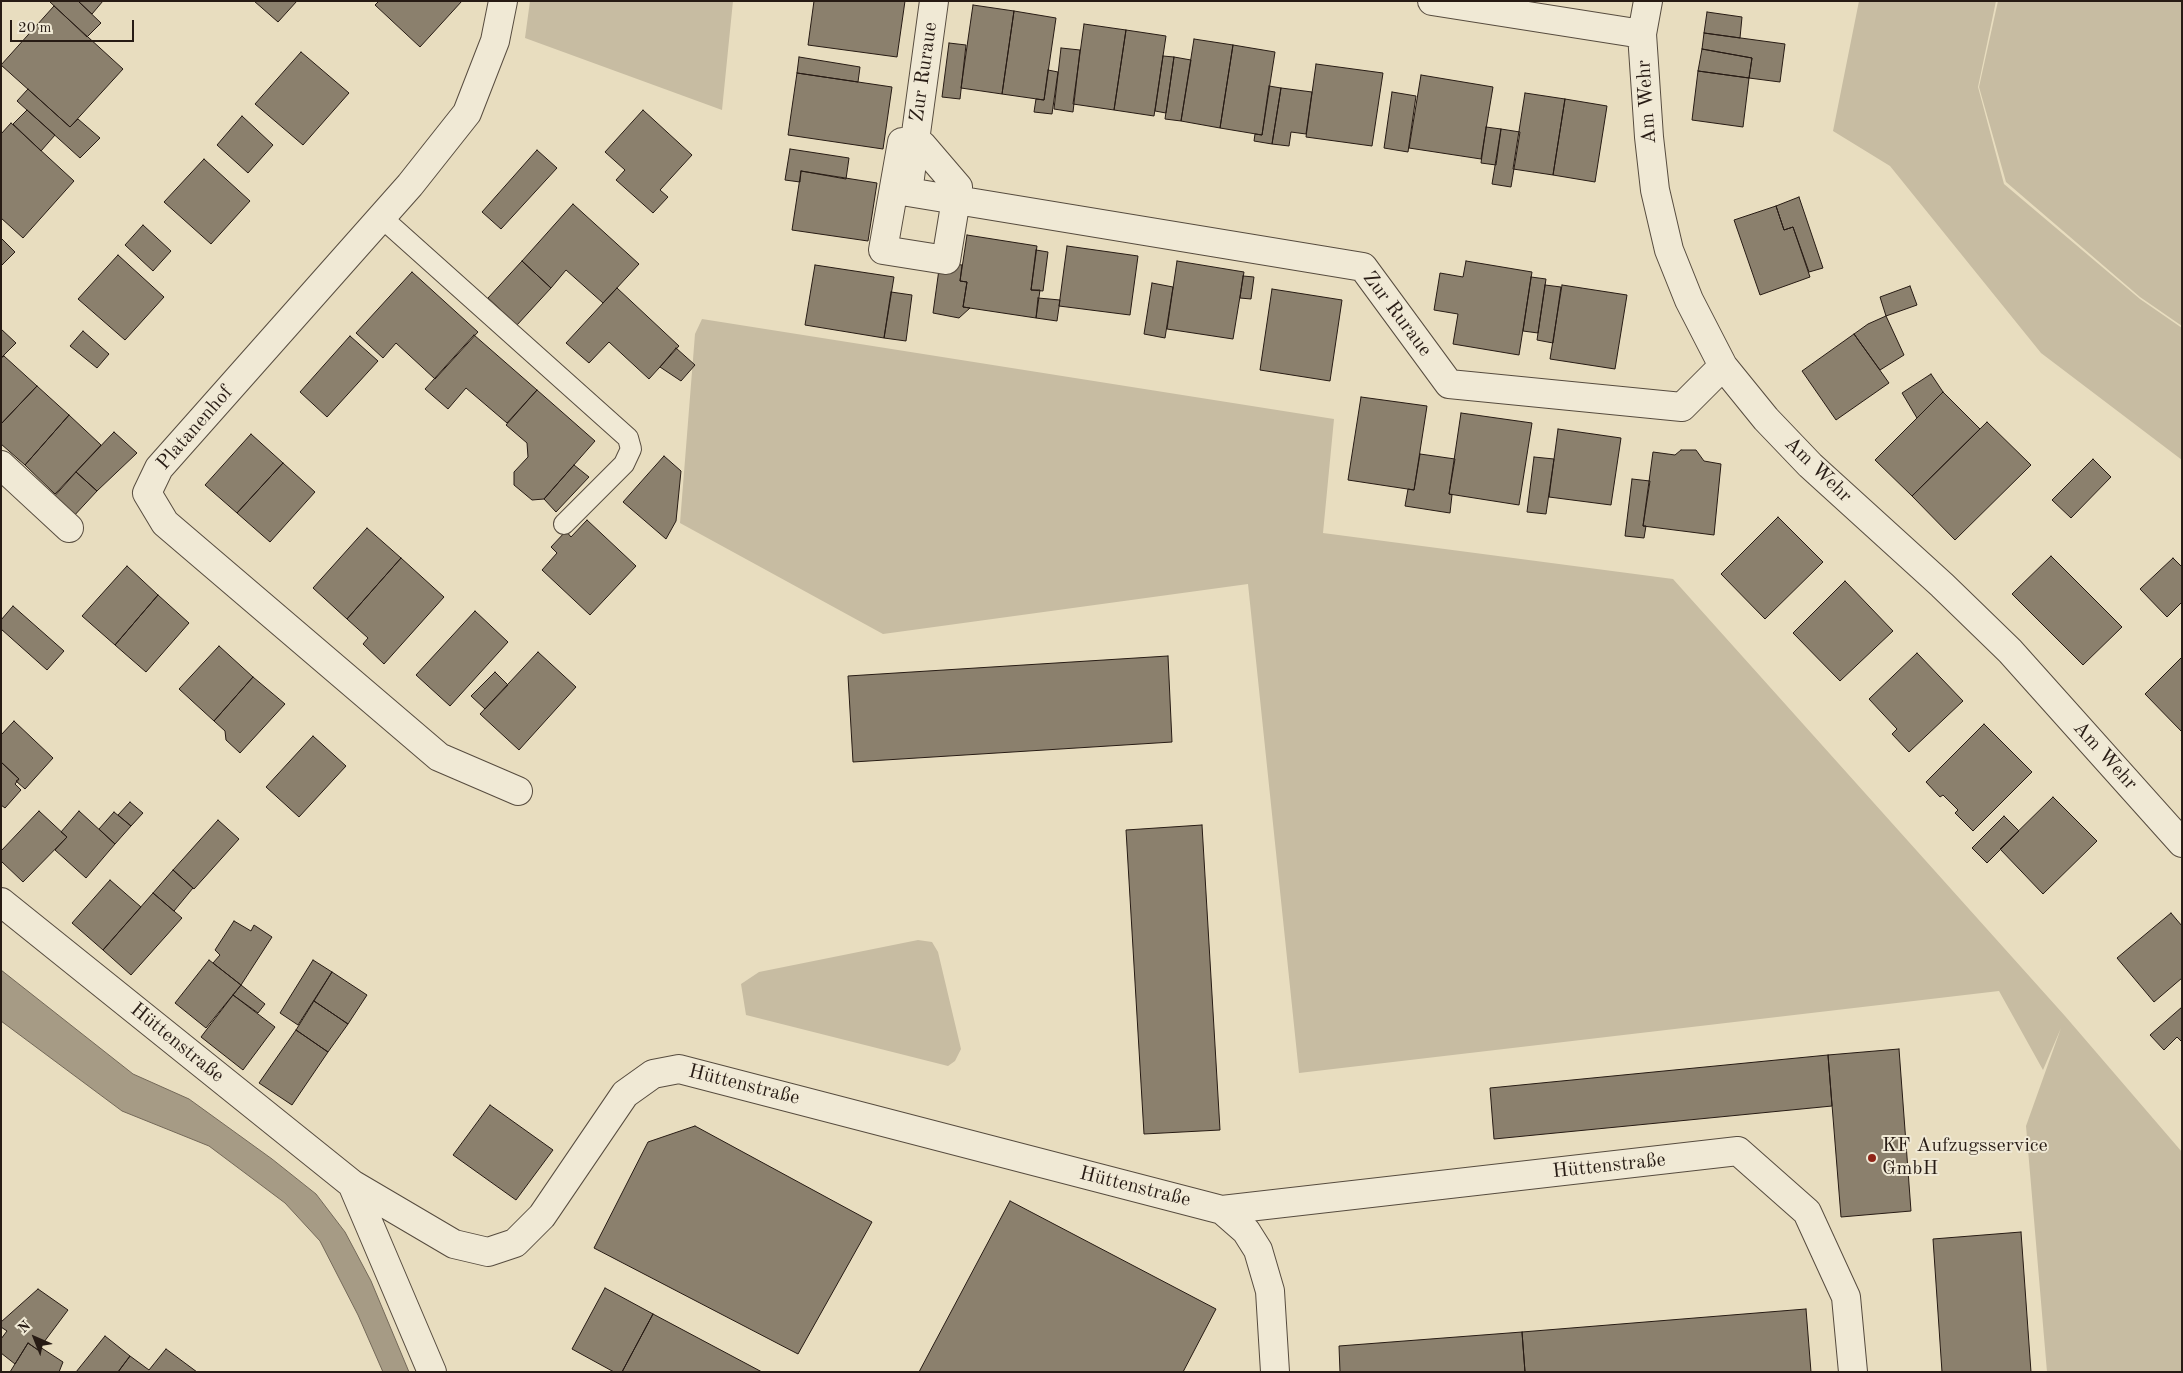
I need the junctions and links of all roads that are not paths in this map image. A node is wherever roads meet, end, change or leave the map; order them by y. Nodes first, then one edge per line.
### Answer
1 (503, 1) edge
2 (934, 1) edge
3 (1432, 1) edge
4 (1648, 1) edge
5 (1642, 34) junction
6 (915, 144) junction
7 (956, 200) junction
8 (381, 217) junction
9 (1724, 366) junction
10 (1, 465) edge
11 (564, 524) dead end
12 (69, 528) dead end
13 (518, 791) dead end
14 (2182, 843) edge
15 (1, 902) edge
16 (352, 1184) junction
17 (1222, 1210) junction
18 (432, 1372) edge
19 (1275, 1372) edge
20 (1853, 1372) edge

1 - 8 street, Platanenhof
2 - 6 street, Zur Ruraue
3 - 5 street
4 - 5 street, Am Wehr
5 - 9 street, Am Wehr
6 - 7 street, Zur Ruraue
6 - 7 street, Zur Ruraue
6 - 7 street, Zur Ruraue
7 - 9 street, Zur Ruraue
8 - 11 lane
8 - 13 street, Platanenhof
9 - 14 street, Am Wehr
10 - 12 street
15 - 16 street, Hüttenstraße
16 - 17 street, Hüttenstraße
16 - 18 street, Hüttenstraße
17 - 19 street, Hüttenstraße
17 - 20 street, Hüttenstraße

